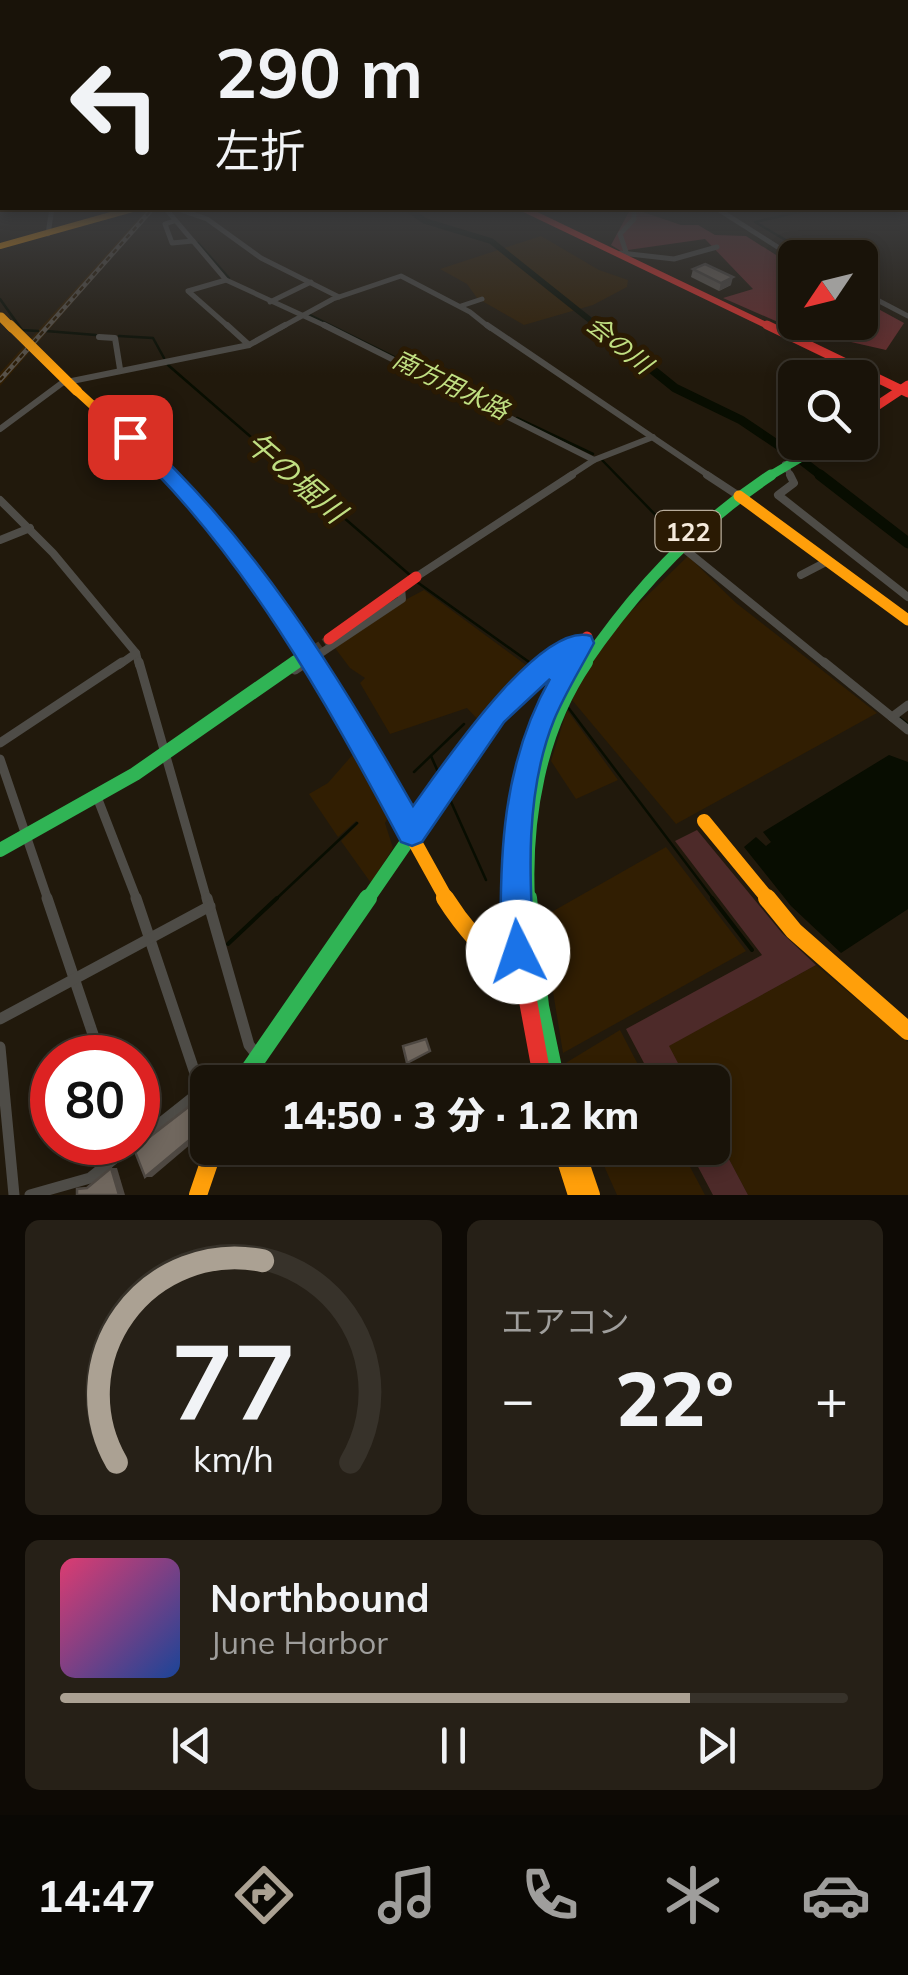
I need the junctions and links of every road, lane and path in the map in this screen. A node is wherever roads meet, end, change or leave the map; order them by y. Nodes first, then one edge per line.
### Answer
1 (213, 264) edge
2 (273, 264) edge
3 (646, 264) edge
4 (226, 280) junction
5 (312, 282) junction
6 (338, 297) junction
7 (482, 299) dead end
8 (878, 300) edge
9 (270, 302) junction
10 (460, 306) junction
11 (304, 315) junction
12 (908, 316) edge
13 (0, 317) edge
14 (99, 337) dead end
15 (249, 345) junction
16 (120, 369) junction
17 (906, 391) edge
18 (878, 407) edge
19 (878, 412) edge
20 (0, 429) edge
21 (653, 437) junction
22 (594, 460) junction
23 (778, 460) edge
24 (793, 460) edge
25 (785, 464) junction
26 (736, 493) junction
27 (0, 500) edge
28 (30, 528) junction
29 (0, 540) edge
30 (682, 548) junction
31 (826, 562) junction
32 (801, 575) dead end
33 (416, 577) joint
34 (401, 588) junction
35 (908, 596) edge
36 (908, 620) edge
37 (329, 638) tunnel mouth
38 (587, 644) junction
39 (136, 653) junction
40 (305, 660) junction
41 (908, 705) edge
42 (892, 717) junction
43 (908, 730) edge
44 (0, 743) edge
45 (164, 754) junction
46 (0, 759) edge
47 (97, 797) junction
48 (704, 821) dead end
49 (412, 832) junction
50 (25, 836) junction
51 (0, 850) edge
52 (210, 906) junction
53 (514, 928) junction
54 (151, 938) junction
55 (478, 941) junction
56 (75, 978) junction
57 (530, 988) junction
58 (0, 1019) edge
59 (908, 1031) edge
60 (94, 1035) edge
61 (0, 1048) edge
62 (258, 1055) junction
63 (252, 1065) edge
64 (541, 1065) edge
65 (551, 1065) edge
66 (160, 1122) edge
67 (106, 1165) edge
68 (208, 1165) edge
69 (567, 1165) edge
70 (581, 1165) edge
71 (14, 1195) edge
72 (30, 1195) edge
73 (198, 1195) edge
74 (577, 1195) edge
75 (591, 1195) edge

1 - 4 street
2 - 5 street
3 - 17 main road
4 - 9 street
4 - 15 street
5 - 6 street
5 - 9 street
6 - 10 street
6 - 11 street
7 - 10 street
8 - 12 street
9 - 11 street
10 - 21 street
11 - 15 street
11 - 22 street
13 - 40 main road, bridge
14 - 16 street
15 - 16 street
16 - 20 street
17 - 18 main road
17 - 19 main road
21 - 22 street
21 - 26 street
22 - 33 street
23 - 26 main road, 122
24 - 25 main road, 122
25 - 26 main road, 122
25 - 35 street
26 - 30 main road, 122
26 - 31 main road
26 - 38 main road, 122
27 - 28 street
28 - 29 street
28 - 39 street
30 - 38 main road, 122
30 - 42 street
31 - 32 street
31 - 36 main road
33 - 34 main road
34 - 37 main road
34 - 40 street
38 - 49 main road
38 - 53 main road, 122
38 - 57 main road, 122
39 - 44 street
39 - 45 street
40 - 45 main road
40 - 49 main road
41 - 42 street
42 - 43 street
45 - 47 main road
45 - 52 street
46 - 50 street
47 - 50 main road
47 - 54 street
48 - 59 main road
49 - 55 main road
49 - 62 main road
50 - 51 main road
50 - 56 street
52 - 54 street
52 - 62 street
53 - 55 main road
53 - 57 main road, 122
54 - 56 street
54 - 66 street
55 - 57 main road
56 - 58 street
56 - 60 street
57 - 64 main road, 122
57 - 65 main road, 122
61 - 71 street
62 - 63 main road
67 - 72 street
68 - 73 main road
69 - 74 main road
70 - 75 main road

